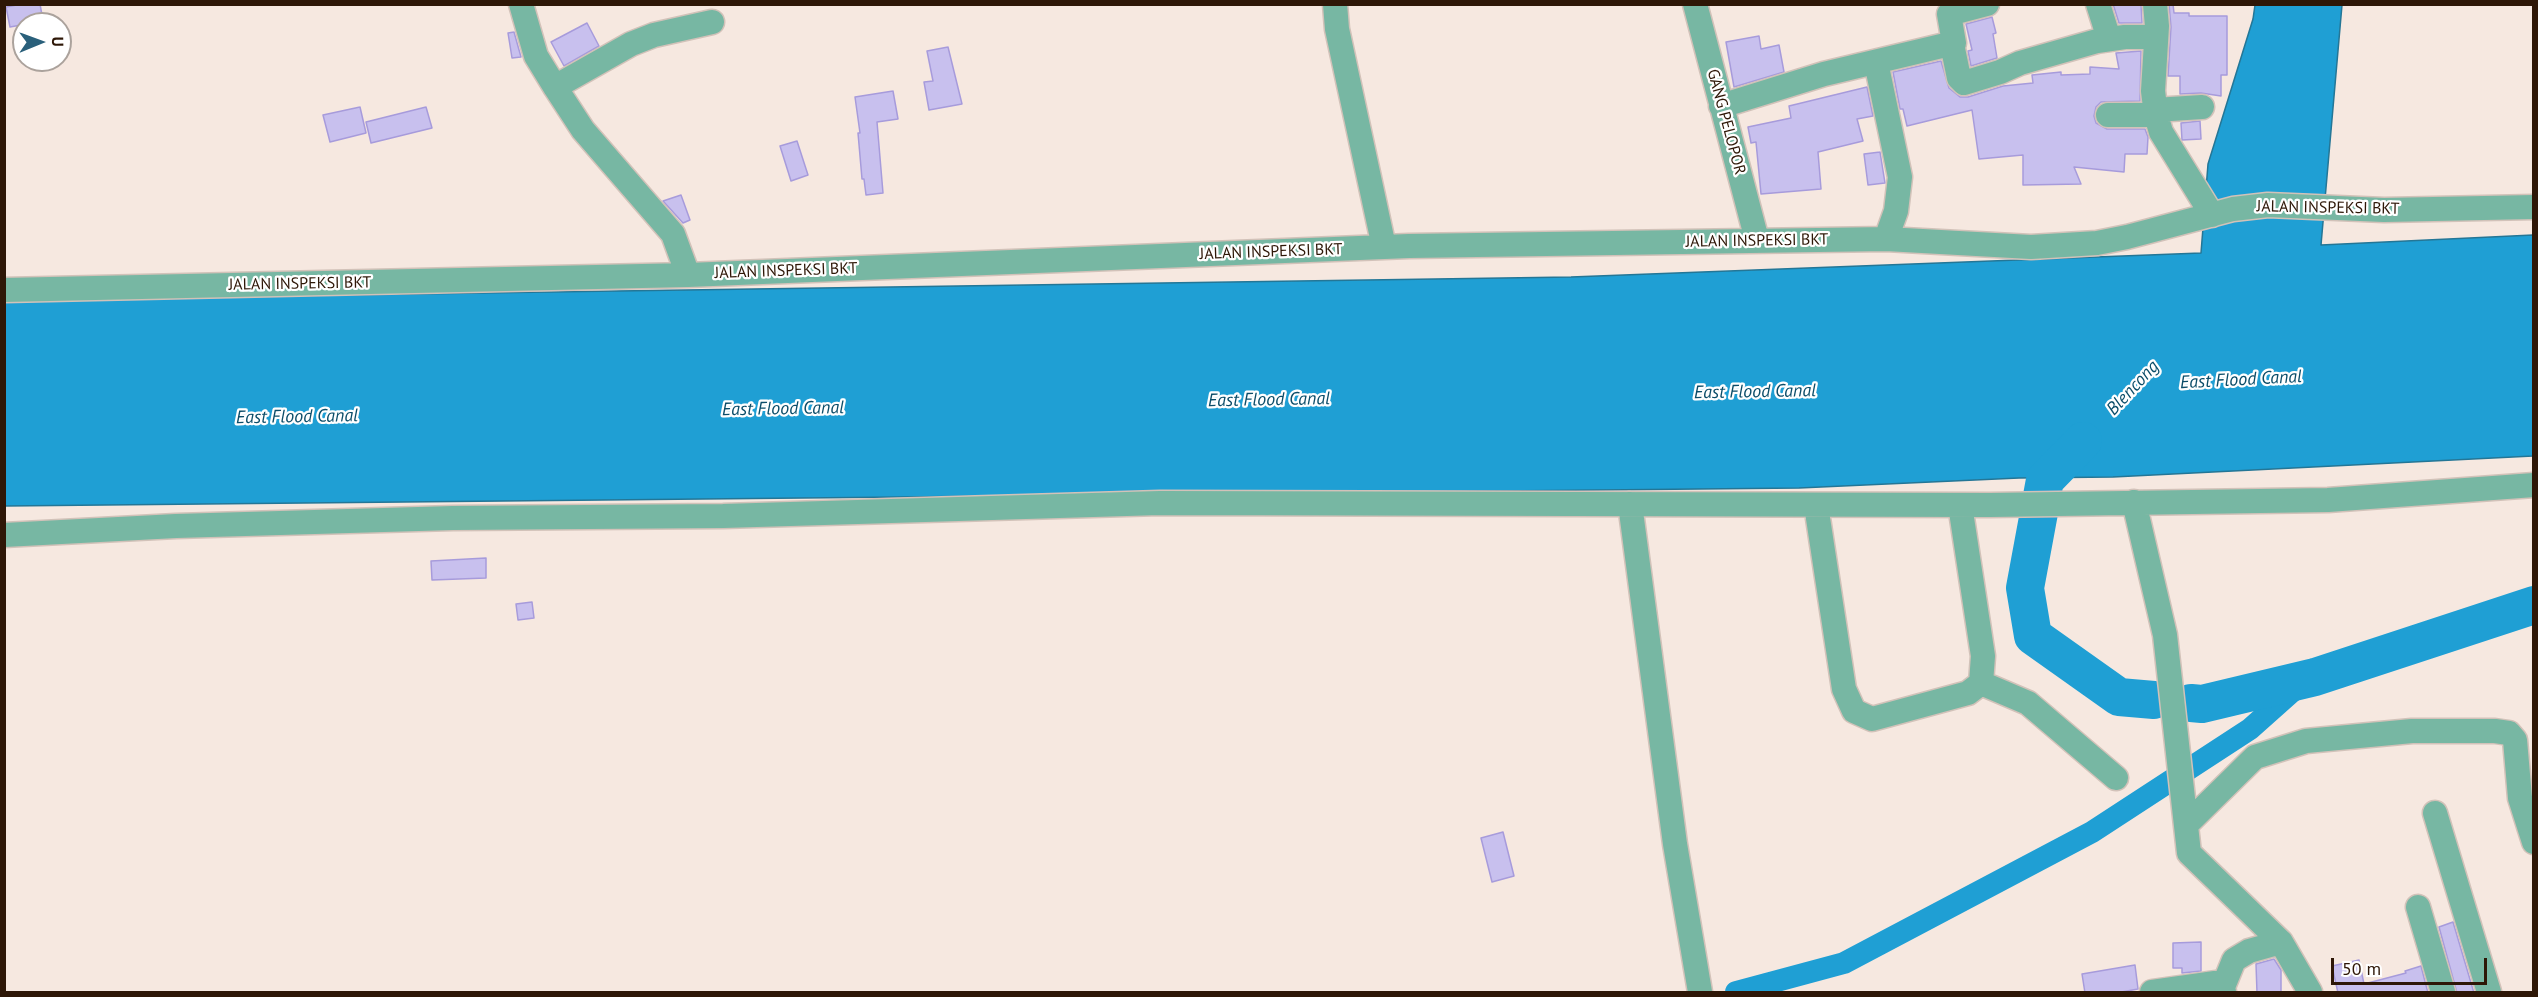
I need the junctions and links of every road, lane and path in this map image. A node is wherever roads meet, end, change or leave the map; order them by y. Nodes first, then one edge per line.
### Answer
1 (521, 4) edge
2 (1335, 4) edge
3 (1695, 4) edge
4 (1987, 4) edge
5 (2098, 4) edge
6 (2155, 4) edge
7 (712, 22) dead end
8 (2156, 37) junction
9 (2109, 39) junction
10 (1952, 44) junction
11 (1876, 62) junction
12 (555, 87) junction
13 (1721, 106) junction
14 (2202, 107) dead end
15 (2156, 112) junction
16 (2108, 116) dead end
17 (2534, 207) edge
18 (2212, 214) junction
19 (1886, 239) junction
20 (1757, 240) junction
21 (1384, 247) junction
22 (688, 275) junction
23 (4, 290) edge
24 (2534, 484) edge
25 (2123, 502) junction
26 (1630, 504) junction
27 (1816, 505) junction
28 (1960, 505) junction
29 (4, 535) edge
30 (1981, 683) junction
31 (2116, 778) dead end
32 (2435, 813) dead end
33 (2186, 825) junction
34 (2534, 842) edge
35 (2418, 907) dead end
36 (2281, 942) junction
37 (1700, 989) edge
38 (2224, 990) edge
39 (2152, 993) edge
40 (2310, 993) edge
41 (2443, 993) edge
42 (2489, 993) edge

1 - 12 street
2 - 21 street
3 - 13 street, GANG PELOPOR
4 - 10 street
5 - 9 street
6 - 8 street
7 - 12 street
8 - 9 street
8 - 15 street
9 - 10 street
10 - 11 street
11 - 13 street
11 - 19 street
12 - 22 street
13 - 20 street, GANG PELOPOR
14 - 15 street
15 - 16 street
15 - 18 street
17 - 18 street, JALAN INSPEKSI BKT
18 - 19 street, JALAN INSPEKSI BKT
19 - 20 street, JALAN INSPEKSI BKT
20 - 21 street, JALAN INSPEKSI BKT
21 - 22 street, JALAN INSPEKSI BKT
22 - 23 street, JALAN INSPEKSI BKT
24 - 25 street
25 - 28 street
25 - 33 street
26 - 27 street
26 - 29 street
26 - 37 street
27 - 28 street
27 - 30 street
28 - 30 street
30 - 31 street
32 - 42 street
33 - 34 street
33 - 36 street
35 - 41 street
36 - 38 street
36 - 40 street
38 - 39 street

